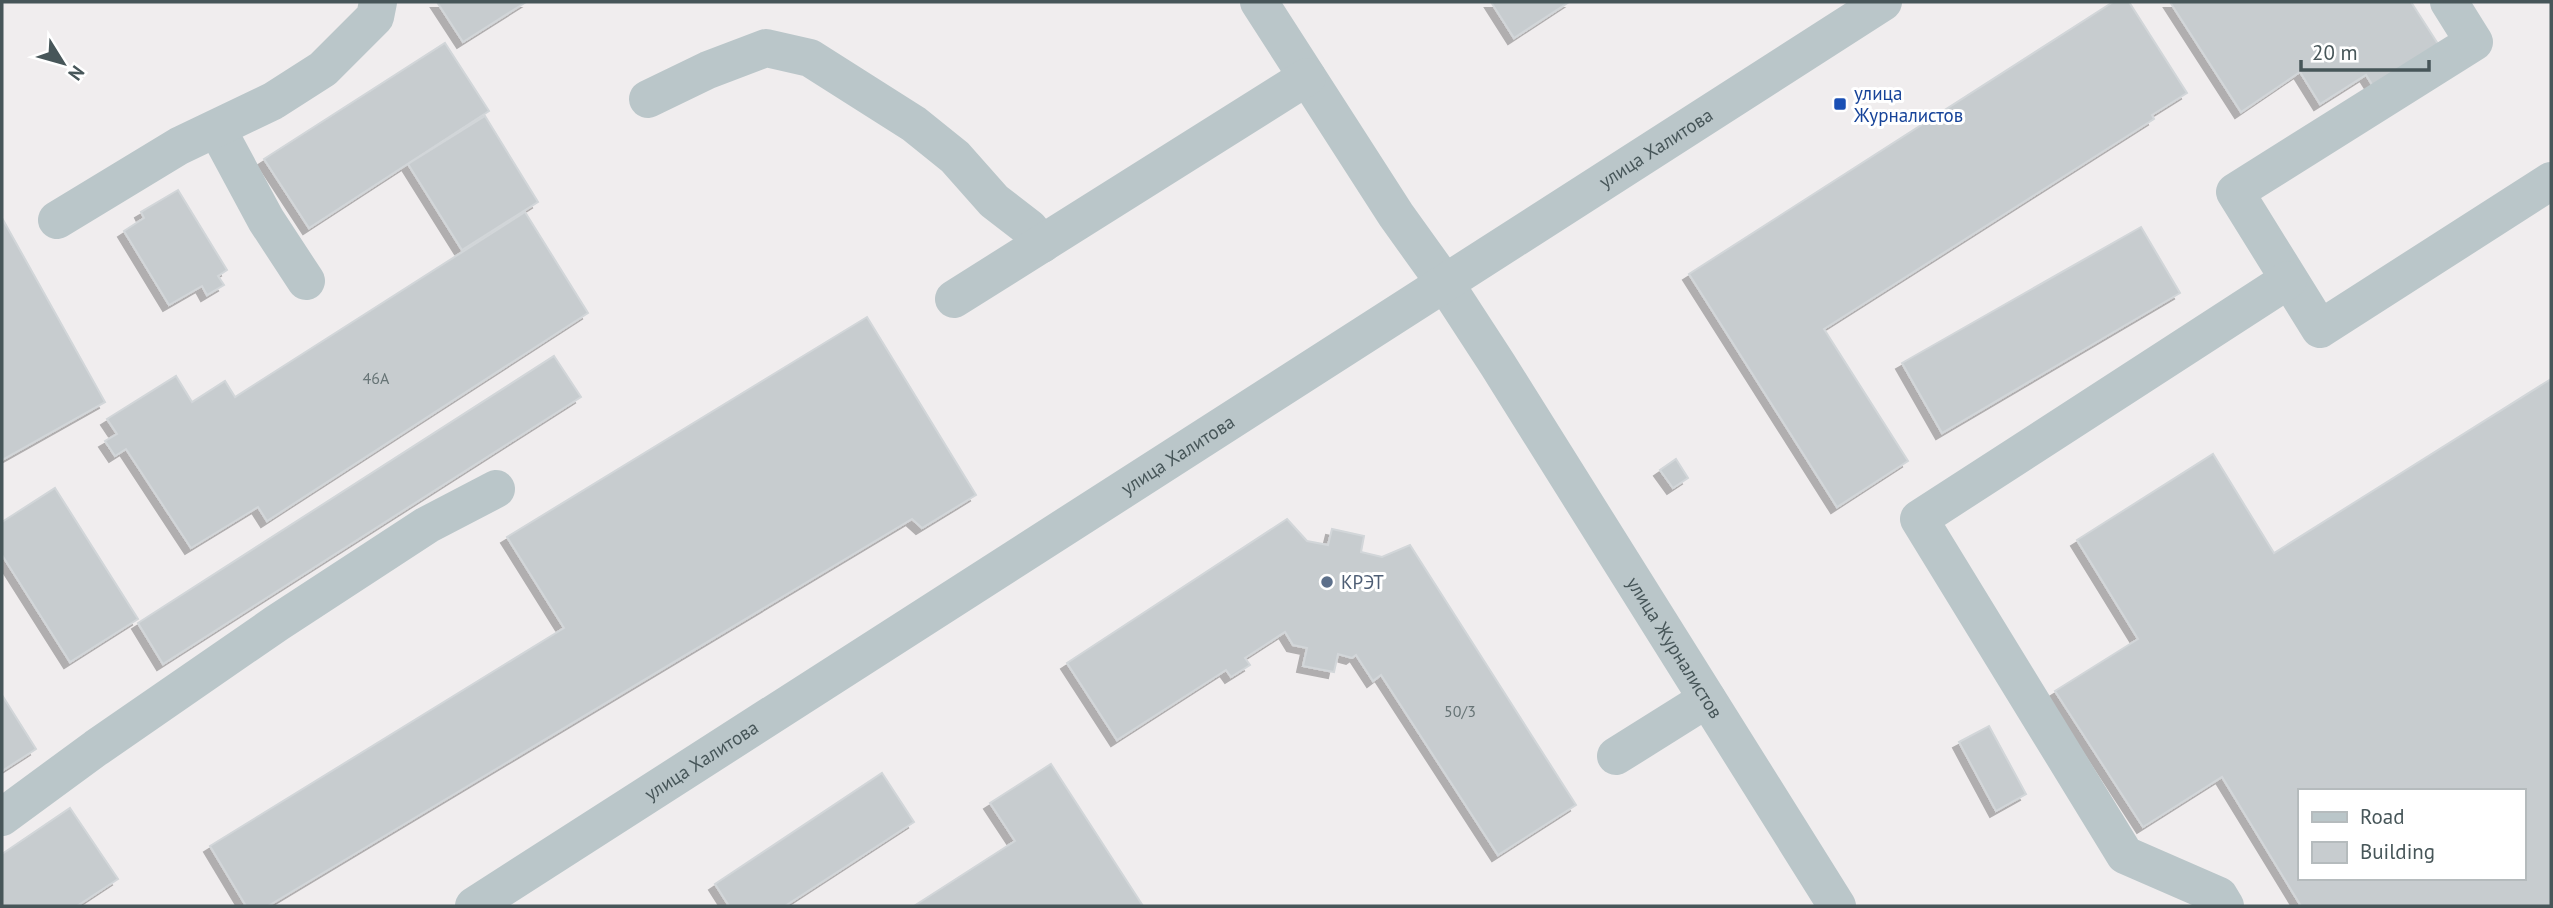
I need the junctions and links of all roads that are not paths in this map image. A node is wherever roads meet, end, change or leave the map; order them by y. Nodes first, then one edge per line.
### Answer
1 (378, 2) edge
2 (1259, 2) edge
3 (1883, 2) edge
4 (2449, 2) edge
5 (1307, 77) junction
6 (648, 99) dead end
7 (217, 129) junction
8 (2551, 181) edge
9 (57, 220) dead end
10 (1042, 244) junction
11 (2288, 280) junction
12 (306, 281) dead end
13 (1444, 282) junction
14 (954, 299) dead end
15 (496, 489) dead end
16 (1707, 699) junction
17 (1616, 757) dead end
18 (2, 817) edge
19 (487, 903) edge
20 (1837, 906) edge
21 (2225, 906) edge

1 - 7 street
2 - 5 street, улица Журналистов
3 - 13 street, улица Халитова
4 - 11 street
5 - 10 street
5 - 13 street, улица Журналистов
6 - 10 street
7 - 9 street
7 - 12 street
8 - 11 street
10 - 14 street
11 - 21 street
13 - 16 street, улица Журналистов
13 - 19 street, улица Халитова
15 - 18 street
16 - 17 street
16 - 20 street, улица Журналистов

